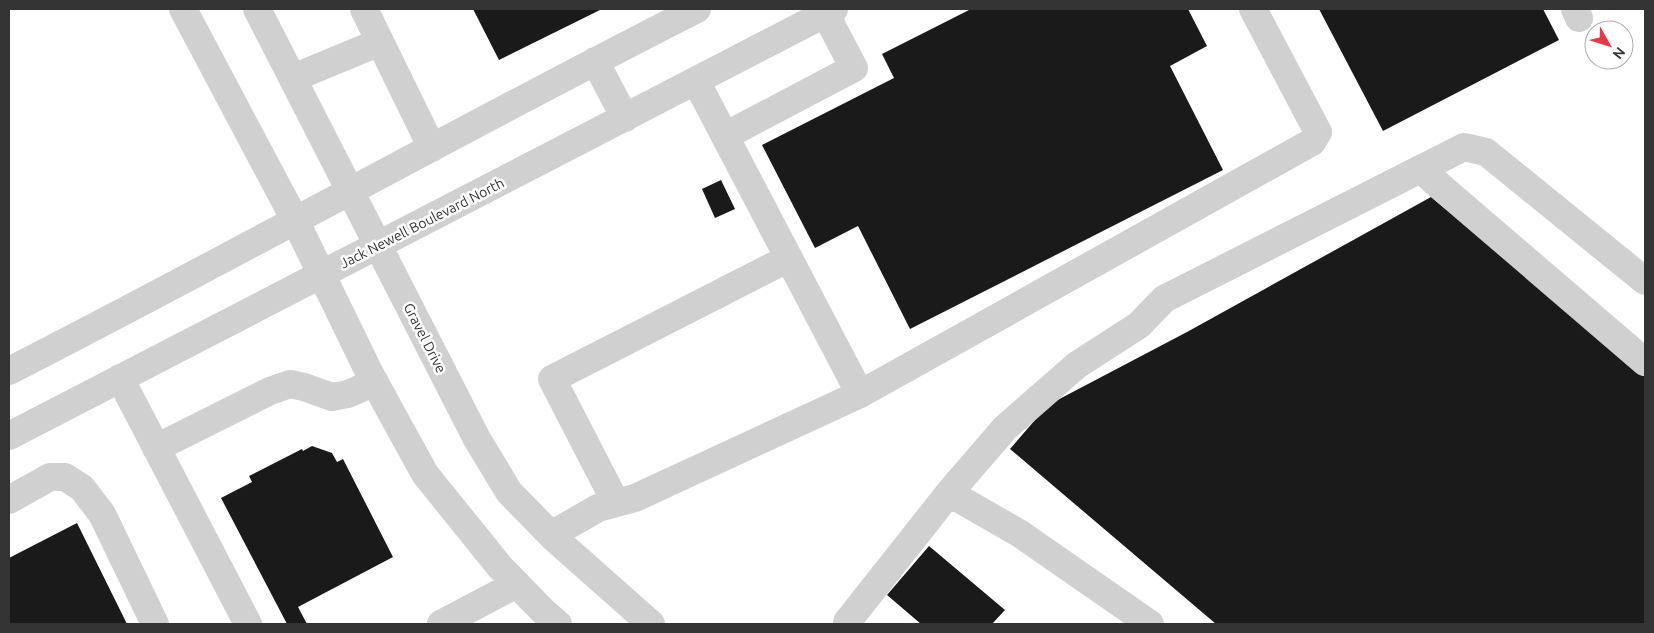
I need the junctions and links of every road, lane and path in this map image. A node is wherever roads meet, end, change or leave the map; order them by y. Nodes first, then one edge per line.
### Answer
1 (183, 9) edge
2 (257, 9) edge
3 (364, 9) edge
4 (697, 9) edge
5 (1253, 9) edge
6 (830, 11) edge
7 (380, 42) junction
8 (595, 61) junction
9 (293, 78) junction
10 (696, 81) junction
11 (625, 118) junction
12 (725, 136) junction
13 (432, 148) junction
14 (1420, 169) junction
15 (351, 192) junction
16 (295, 220) junction
17 (378, 245) junction
18 (789, 258) junction
19 (322, 274) junction
20 (1645, 281) edge
21 (1645, 362) edge
22 (9, 371) edge
23 (120, 378) junction
24 (374, 382) junction
25 (860, 394) junction
26 (9, 436) edge
27 (156, 448) junction
28 (949, 493) junction
29 (10, 498) edge
30 (616, 503) junction
31 (551, 535) junction
32 (516, 584) junction
33 (848, 623) edge
34 (155, 624) edge
35 (248, 624) edge
36 (441, 624) edge
37 (558, 624) edge
38 (651, 624) edge
39 (1150, 624) edge

1 - 16 street
2 - 9 street, Gravel Drive
3 - 7 street
4 - 8 street
5 - 25 street
6 - 10 street, Jack Newell Boulevard North
6 - 12 street
7 - 9 street
7 - 13 street
8 - 11 street
8 - 13 street
9 - 15 street, Gravel Drive
10 - 11 street, Jack Newell Boulevard North
10 - 12 street
11 - 17 street, Jack Newell Boulevard North
12 - 18 street
13 - 15 street
14 - 20 street
14 - 21 street
14 - 28 street
15 - 16 street
15 - 17 street, Gravel Drive
16 - 19 street
16 - 22 street
17 - 19 street, Jack Newell Boulevard North
17 - 31 street, Gravel Drive
18 - 25 street
18 - 30 street
19 - 23 street, Jack Newell Boulevard North
19 - 24 street
23 - 26 street, Jack Newell Boulevard North
23 - 27 street
24 - 27 street
24 - 32 street
25 - 30 street
27 - 35 street
28 - 33 street
28 - 39 street
29 - 34 street
30 - 31 street
31 - 38 street, Gravel Drive
32 - 36 street
32 - 37 street

